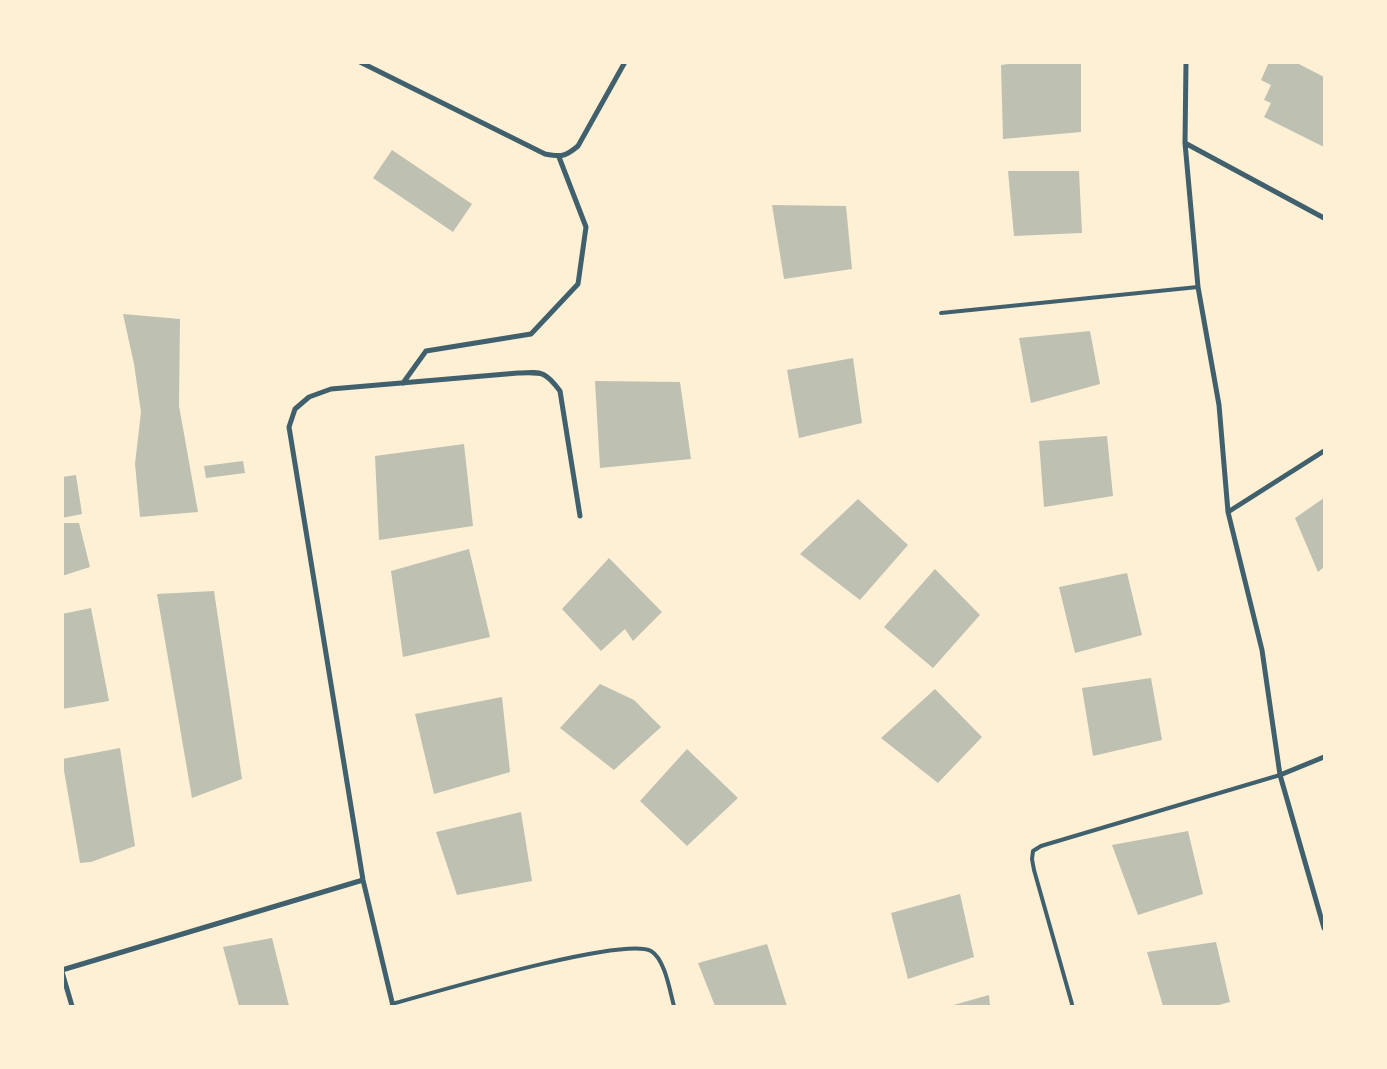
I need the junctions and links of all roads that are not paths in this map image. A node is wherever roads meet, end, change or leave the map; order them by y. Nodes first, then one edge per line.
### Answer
1 (360, 62) edge
2 (625, 62) edge
3 (1186, 62) edge
4 (1185, 143) junction
5 (559, 157) junction
6 (1324, 218) edge
7 (1198, 287) junction
8 (941, 313) dead end
9 (403, 383) junction
10 (1324, 451) edge
11 (1228, 512) junction
12 (580, 516) dead end
13 (1324, 757) edge
14 (1280, 775) junction
15 (363, 880) junction
16 (1324, 928) edge
17 (62, 971) edge
18 (1072, 1004) dead end
19 (392, 1005) edge
20 (72, 1006) edge
21 (674, 1006) edge

1 - 5 street
2 - 5 street
3 - 4 street
4 - 6 street
4 - 7 street
5 - 9 street
7 - 8 lane
7 - 11 street
9 - 12 street
9 - 15 street
10 - 11 street
11 - 14 street
13 - 14 street
14 - 16 street
14 - 18 lane
15 - 17 street
15 - 19 street
17 - 20 street
19 - 21 lane

